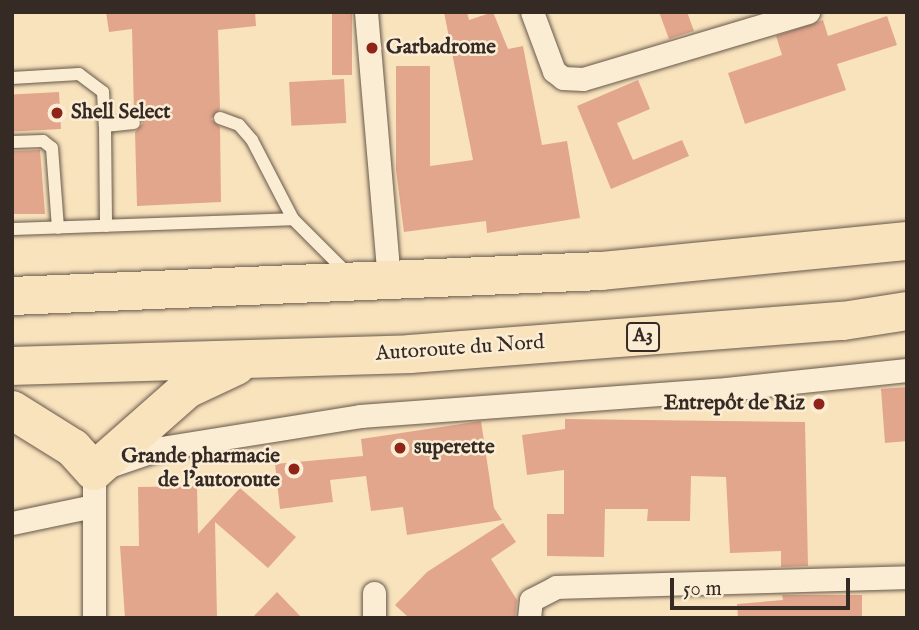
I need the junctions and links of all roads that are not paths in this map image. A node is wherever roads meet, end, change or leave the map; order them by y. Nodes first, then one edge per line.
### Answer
1 (366, 12) edge
2 (532, 12) edge
3 (808, 12) edge
4 (760, 19) edge
5 (12, 78) edge
6 (220, 118) dead end
7 (135, 123) dead end
8 (105, 126) junction
9 (12, 142) edge
10 (293, 219) junction
11 (106, 226) junction
12 (58, 228) junction
13 (12, 229) edge
14 (907, 240) edge
15 (373, 282) junction
16 (12, 296) edge
17 (907, 311) edge
18 (255, 358) junction
19 (12, 366) edge
20 (907, 370) edge
21 (12, 410) edge
22 (94, 488) junction
23 (12, 523) edge
24 (907, 577) edge
25 (374, 593) dead end
26 (94, 618) edge
27 (374, 618) edge
28 (529, 618) edge

1 - 15 street
2 - 4 street
3 - 4 street
5 - 8 lane
6 - 10 lane
7 - 8 lane
8 - 11 lane
9 - 12 lane
10 - 11 lane
10 - 15 lane
11 - 12 lane
12 - 13 lane
14 - 15 highway
15 - 16 highway
17 - 18 highway, Autoroute du Nord / A3
18 - 19 highway, Autoroute du Nord / A3
18 - 22 highway
20 - 22 street
21 - 22 highway
22 - 23 street
22 - 26 street
24 - 28 street
25 - 27 street

